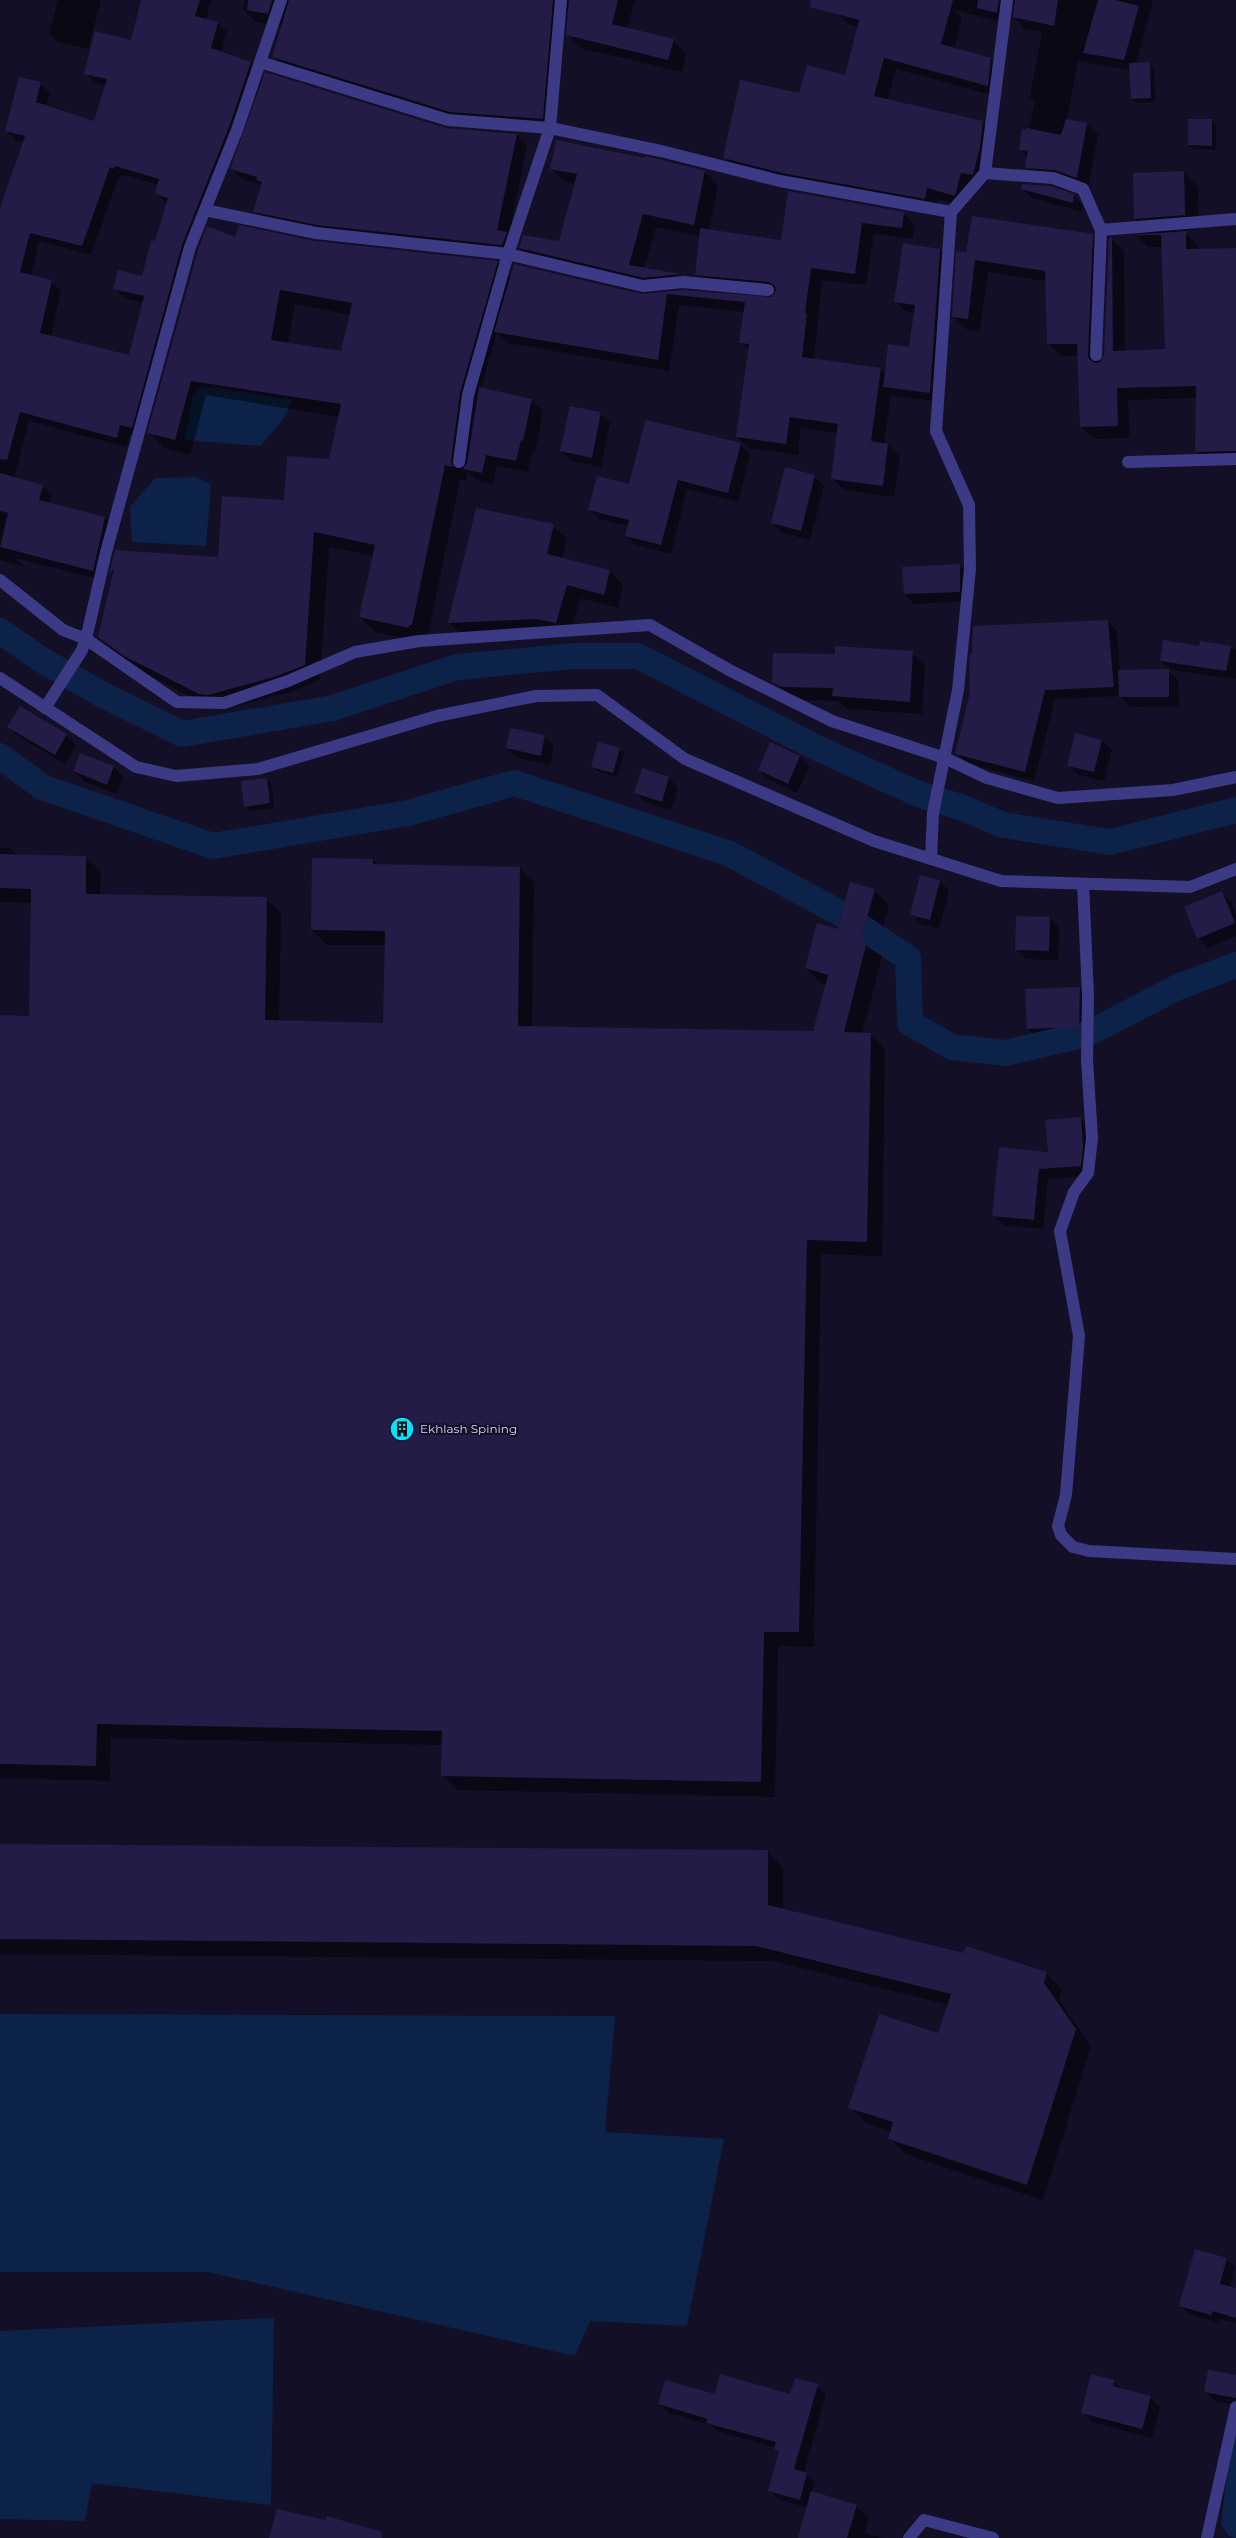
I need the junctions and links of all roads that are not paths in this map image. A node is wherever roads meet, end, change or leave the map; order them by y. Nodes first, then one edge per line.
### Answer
1 (281, 0) edge
2 (561, 0) edge
3 (1006, 0) edge
4 (260, 62) junction
5 (550, 128) junction
6 (985, 173) junction
7 (205, 210) junction
8 (951, 212) junction
9 (1236, 219) edge
10 (1101, 230) junction
11 (508, 254) junction
12 (768, 290) dead end
13 (1096, 355) dead end
14 (1236, 459) edge
15 (459, 462) dead end
16 (1128, 462) dead end
17 (0, 580) edge
18 (84, 645) junction
19 (0, 678) edge
20 (45, 708) junction
21 (944, 763) junction
22 (1236, 777) edge
23 (931, 858) junction
24 (1236, 869) edge
25 (1083, 884) junction
26 (1236, 1559) edge
27 (1236, 2408) edge
28 (909, 2538) edge
29 (993, 2538) edge
30 (1207, 2538) edge

1 - 4 street
2 - 5 street
3 - 6 street
4 - 5 street
4 - 7 street
5 - 8 street
5 - 11 street
6 - 8 street
6 - 10 street
7 - 11 street
7 - 18 street
8 - 21 street
9 - 10 street
10 - 13 street
11 - 12 street
11 - 15 street
14 - 16 street
17 - 18 street
18 - 20 street
18 - 21 street
19 - 20 street
20 - 23 street
21 - 22 street
21 - 23 street
23 - 25 street
24 - 25 street
25 - 26 street
27 - 30 street
28 - 29 street

